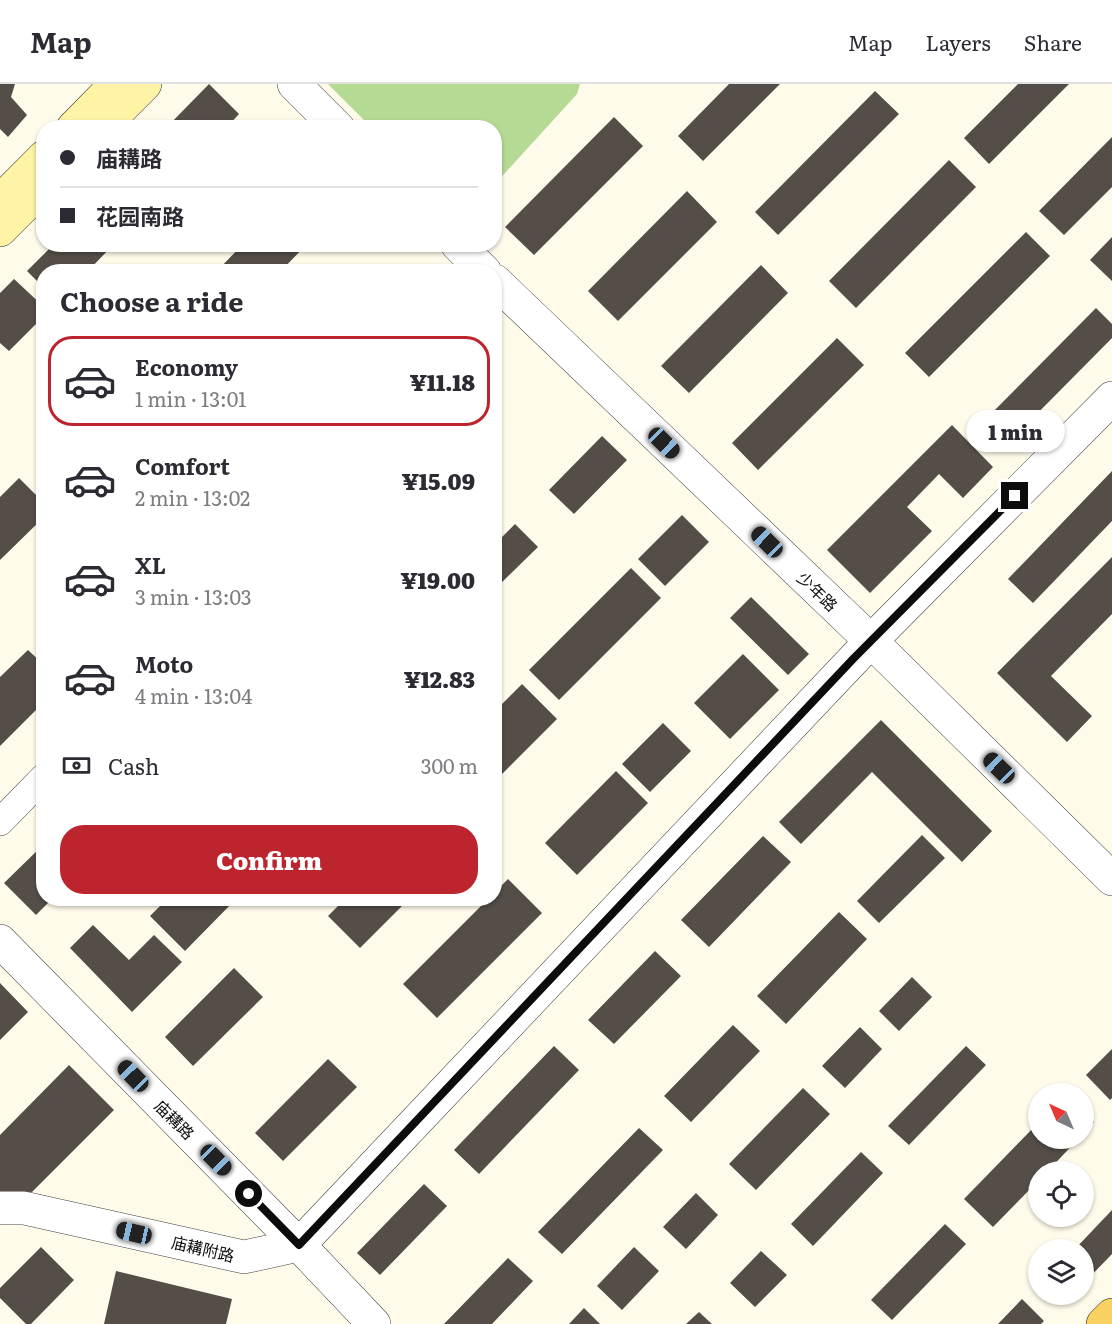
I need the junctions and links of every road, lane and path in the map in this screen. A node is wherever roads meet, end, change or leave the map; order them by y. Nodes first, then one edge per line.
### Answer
1 (116, 84) edge
2 (145, 84) edge
3 (294, 84) edge
4 (81, 120) edge
5 (110, 120) edge
6 (330, 120) edge
7 (36, 165) edge
8 (36, 194) edge
9 (0, 200) edge
10 (0, 230) edge
11 (465, 252) edge
12 (477, 264) edge
13 (502, 297) edge
14 (1112, 398) edge
15 (871, 641) junction
16 (36, 785) edge
17 (0, 822) edge
18 (1112, 879) edge
19 (0, 942) edge
20 (0, 1208) edge
21 (299, 1245) junction
22 (1112, 1315) edge
23 (374, 1324) edge
24 (1103, 1324) edge

1 - 4 main road
2 - 5 main road
3 - 6 street
7 - 9 main road
8 - 10 main road
11 - 12 street
13 - 15 street, 少年路
14 - 15 street
15 - 18 street, 少年路
15 - 21 street
16 - 17 street
19 - 21 street, 庙耩路
20 - 21 street, 庙耩附路
21 - 23 street, 庙耩路
22 - 24 main road

